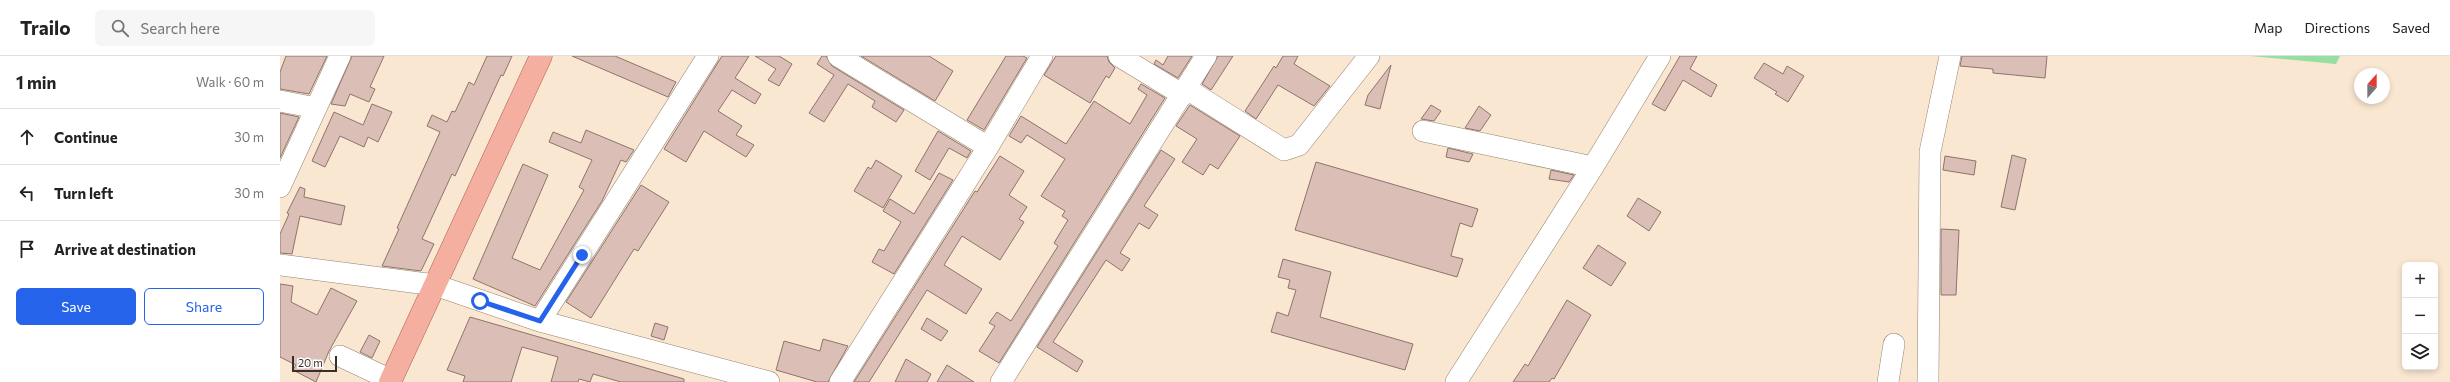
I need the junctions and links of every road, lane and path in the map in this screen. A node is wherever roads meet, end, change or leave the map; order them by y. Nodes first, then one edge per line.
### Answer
1 (340, 56) edge
2 (541, 56) edge
3 (708, 56) edge
4 (838, 56) edge
5 (1042, 56) edge
6 (1119, 56) edge
7 (1206, 56) edge
8 (1369, 56) edge
9 (1660, 56) edge
10 (1950, 56) edge
11 (1185, 92) junction
12 (280, 101) edge
13 (316, 108) junction
14 (1423, 131) dead end
15 (988, 147) junction
16 (1593, 167) junction
17 (280, 187) edge
18 (280, 265) edge
19 (435, 285) junction
20 (540, 321) junction
21 (1894, 344) dead end
22 (340, 356) dead end
23 (390, 381) edge
24 (769, 382) edge
25 (840, 382) edge
26 (1001, 382) edge
27 (1456, 382) edge
28 (1888, 382) edge
29 (1928, 382) edge

1 - 13 street
2 - 19 main road
3 - 20 street
4 - 15 street
5 - 15 street
6 - 11 street
7 - 11 street
8 - 11 street
9 - 16 street
10 - 29 street
11 - 26 street
12 - 13 street
13 - 17 street
14 - 16 street
15 - 25 street
16 - 27 street
18 - 19 street
19 - 20 street
19 - 23 main road
20 - 24 street
21 - 28 street
22 - 23 street

